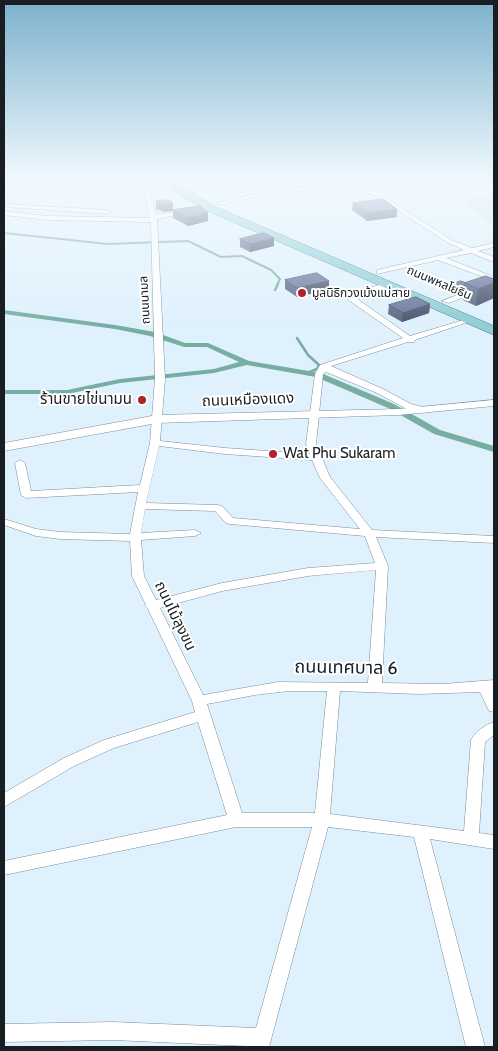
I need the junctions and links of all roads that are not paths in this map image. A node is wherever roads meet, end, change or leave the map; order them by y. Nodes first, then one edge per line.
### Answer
1 (154, 230) edge
2 (267, 230) edge
3 (432, 230) edge
4 (494, 245) edge
5 (470, 250) junction
6 (441, 259) junction
7 (494, 260) edge
8 (375, 274) junction
9 (494, 279) edge
10 (394, 283) junction
11 (494, 284) edge
12 (446, 300) junction
13 (470, 320) junction
14 (494, 322) edge
15 (494, 331) edge
16 (411, 340) junction
17 (321, 370) junction
18 (494, 403) edge
19 (421, 410) junction
20 (313, 415) junction
21 (157, 419) junction
22 (155, 443) junction
23 (4, 447) edge
24 (316, 457) junction
25 (20, 463) dead end
26 (144, 488) junction
27 (140, 506) junction
28 (4, 522) edge
29 (195, 533) dead end
30 (368, 533) junction
31 (135, 537) junction
32 (494, 539) edge
33 (382, 566) junction
34 (151, 606) junction
35 (334, 686) junction
36 (375, 686) junction
37 (490, 686) edge
38 (494, 707) edge
39 (201, 708) junction
40 (494, 727) edge
41 (4, 801) edge
42 (236, 820) junction
43 (322, 820) junction
44 (420, 831) junction
45 (471, 839) junction
46 (494, 842) edge
47 (4, 868) edge
48 (4, 1032) edge
49 (261, 1043) edge
50 (476, 1047) edge

1 - 21 street, ถนนนามล
2 - 8 main road, ถนนพหลโยธิน
3 - 5 street
4 - 5 street
5 - 6 street
5 - 7 street
6 - 8 street
6 - 9 street
8 - 10 main road, ถนนพหลโยธิน
10 - 12 main road, ถนนพหลโยธิน
10 - 13 main road, ถนนพหลโยธิน
10 - 16 street
11 - 12 street
12 - 14 main road, ถนนพหลโยธิน
13 - 15 main road, ถนนพหลโยธิน
13 - 16 street
16 - 17 street
17 - 19 street
17 - 20 street
18 - 19 street, ถนนเหมืองแดง
19 - 20 street, ถนนเหมืองแดง
20 - 21 street, ถนนเหมืองแดง
20 - 24 street
21 - 22 street, ถนนไม้ลุงขน
21 - 23 street, ถนนเหมืองแดง
22 - 24 street
22 - 26 street, ถนนไม้ลุงขน
24 - 30 street
25 - 26 street
26 - 27 street, ถนนไม้ลุงขน
27 - 30 street
27 - 31 street, ถนนไม้ลุงขน
28 - 31 street
29 - 31 street
30 - 32 street
30 - 33 street
31 - 34 street, ถนนไม้ลุงขน
33 - 34 street
33 - 36 street
34 - 39 street, ถนนไม้ลุงขน
35 - 36 street, ถนนเทศบาล 6
35 - 39 street, ถนนเทศบาล 6
35 - 43 street
36 - 37 street, ถนนเทศบาล 6
37 - 38 street
39 - 41 street, ถนนเทศบาล 6
39 - 42 street, ถนนไม้ลุงขน
40 - 45 street
42 - 43 street
42 - 47 street
43 - 44 street
43 - 49 street
44 - 45 street
44 - 50 street
45 - 46 street
48 - 49 street

